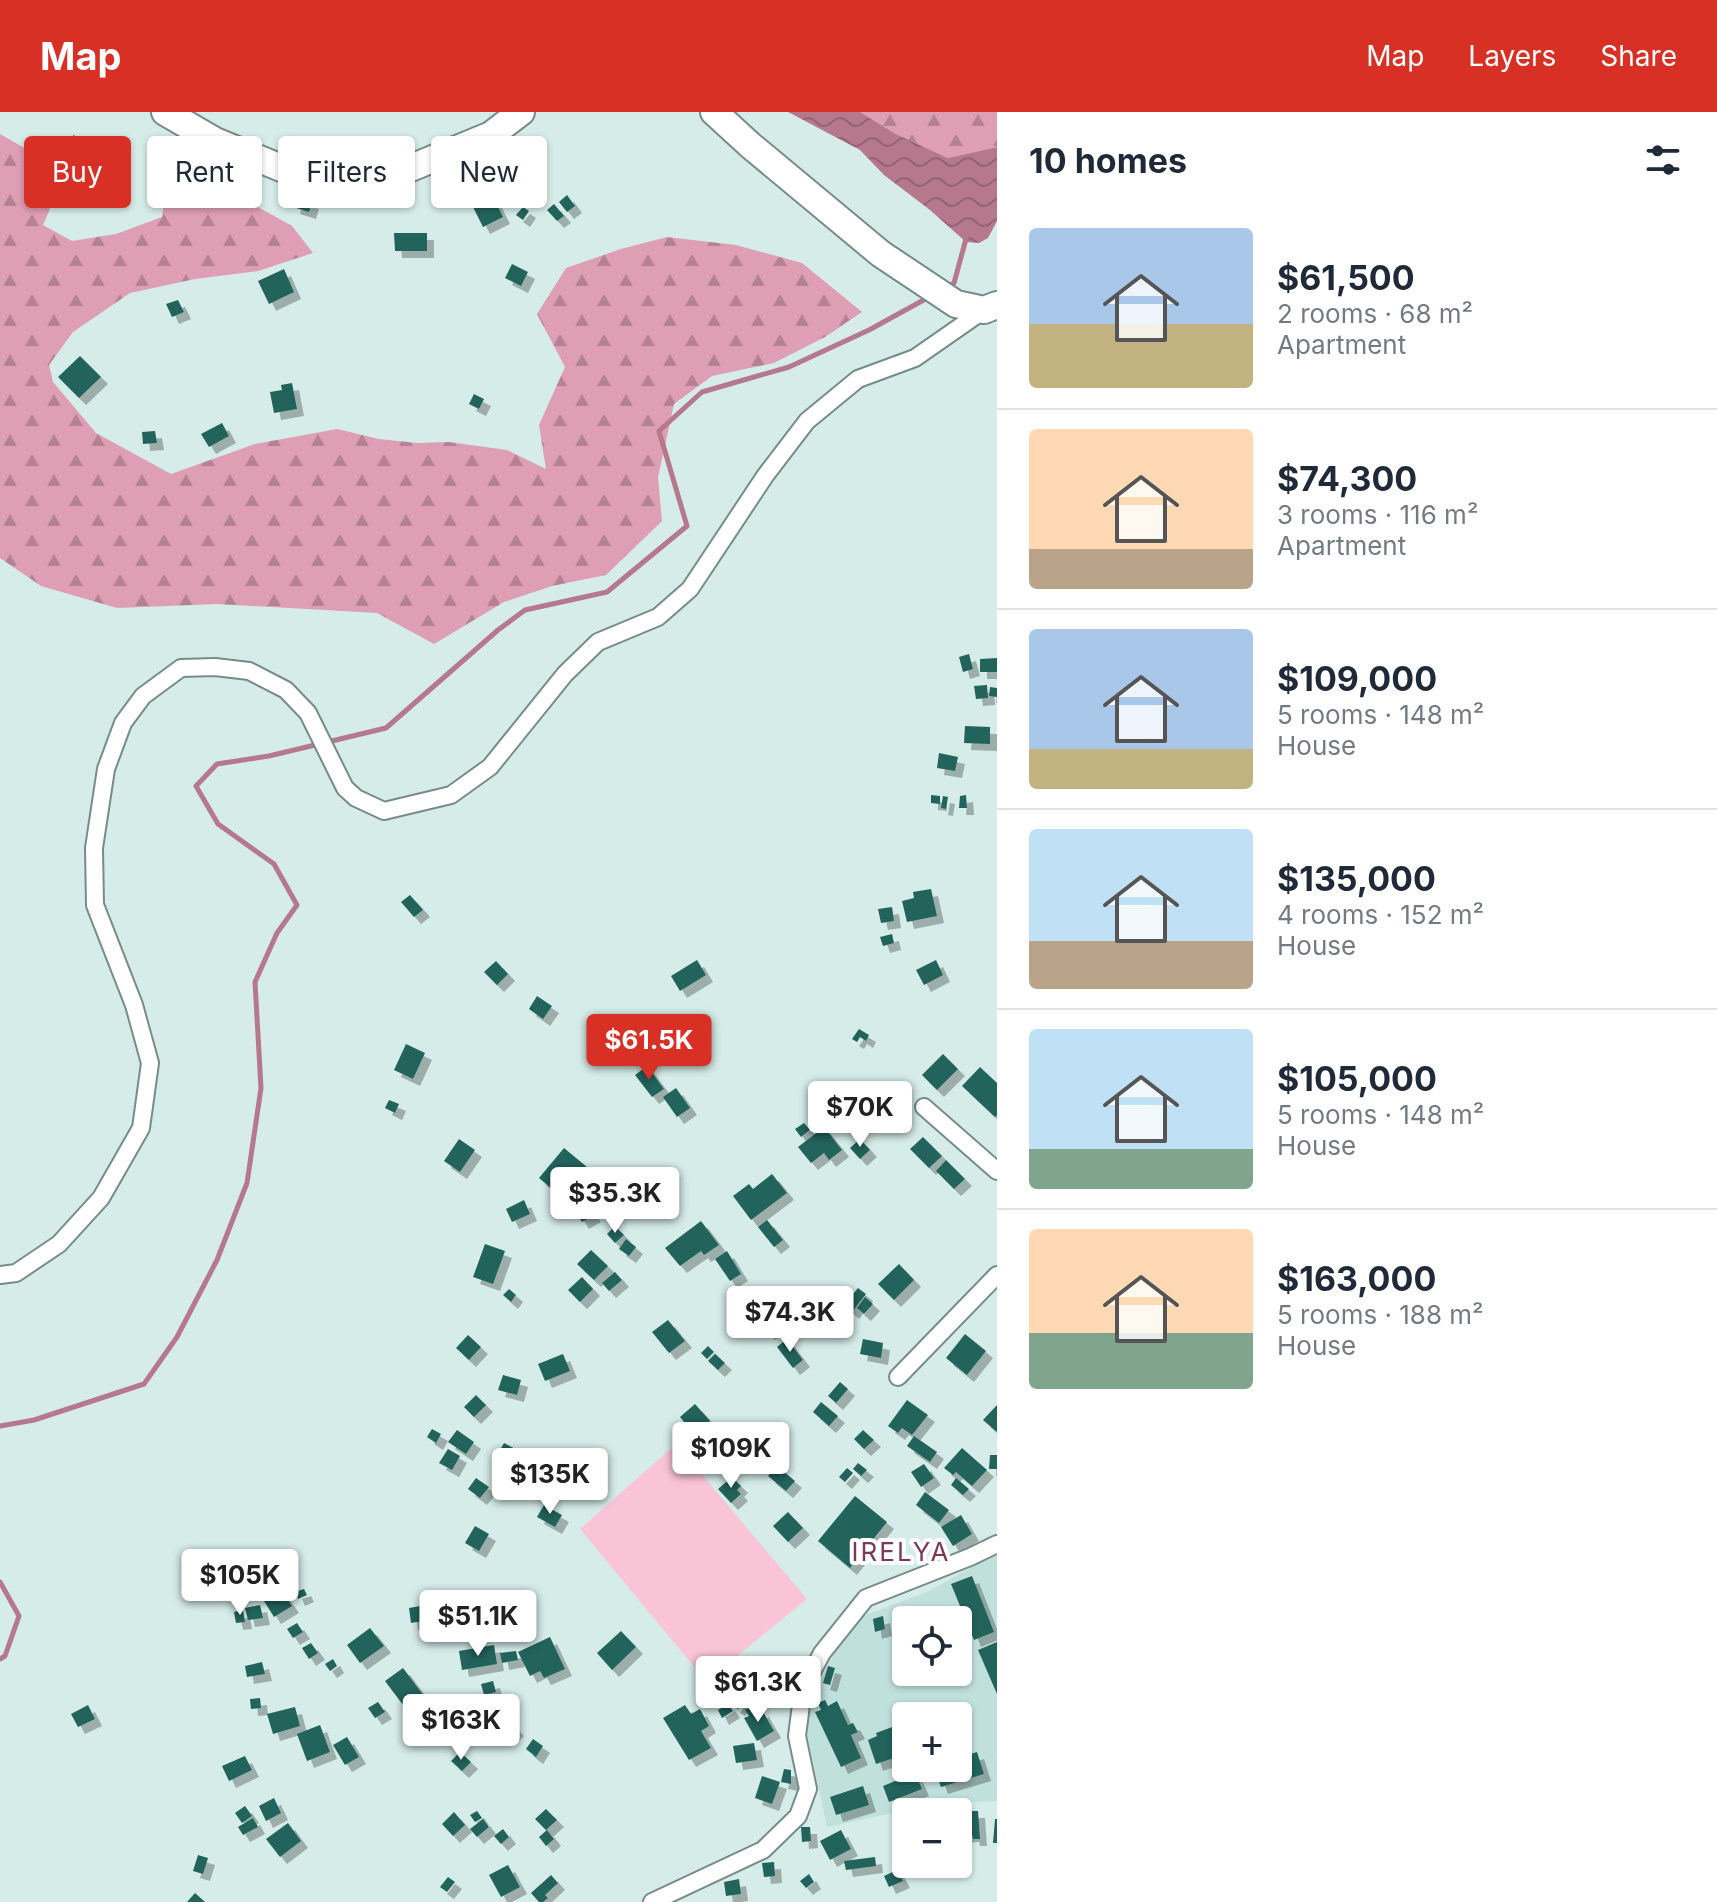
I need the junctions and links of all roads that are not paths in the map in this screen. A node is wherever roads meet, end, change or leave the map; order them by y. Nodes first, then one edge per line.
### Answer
1 (165, 112) edge
2 (521, 112) edge
3 (714, 112) edge
4 (993, 310) edge
5 (924, 1107) dead end
6 (997, 1171) edge
7 (0, 1275) edge
8 (997, 1275) edge
9 (898, 1377) dead end
10 (997, 1544) edge
11 (652, 1902) edge

1 - 2 main road
3 - 4 main road
4 - 7 street
5 - 6 street
8 - 9 street
10 - 11 street

